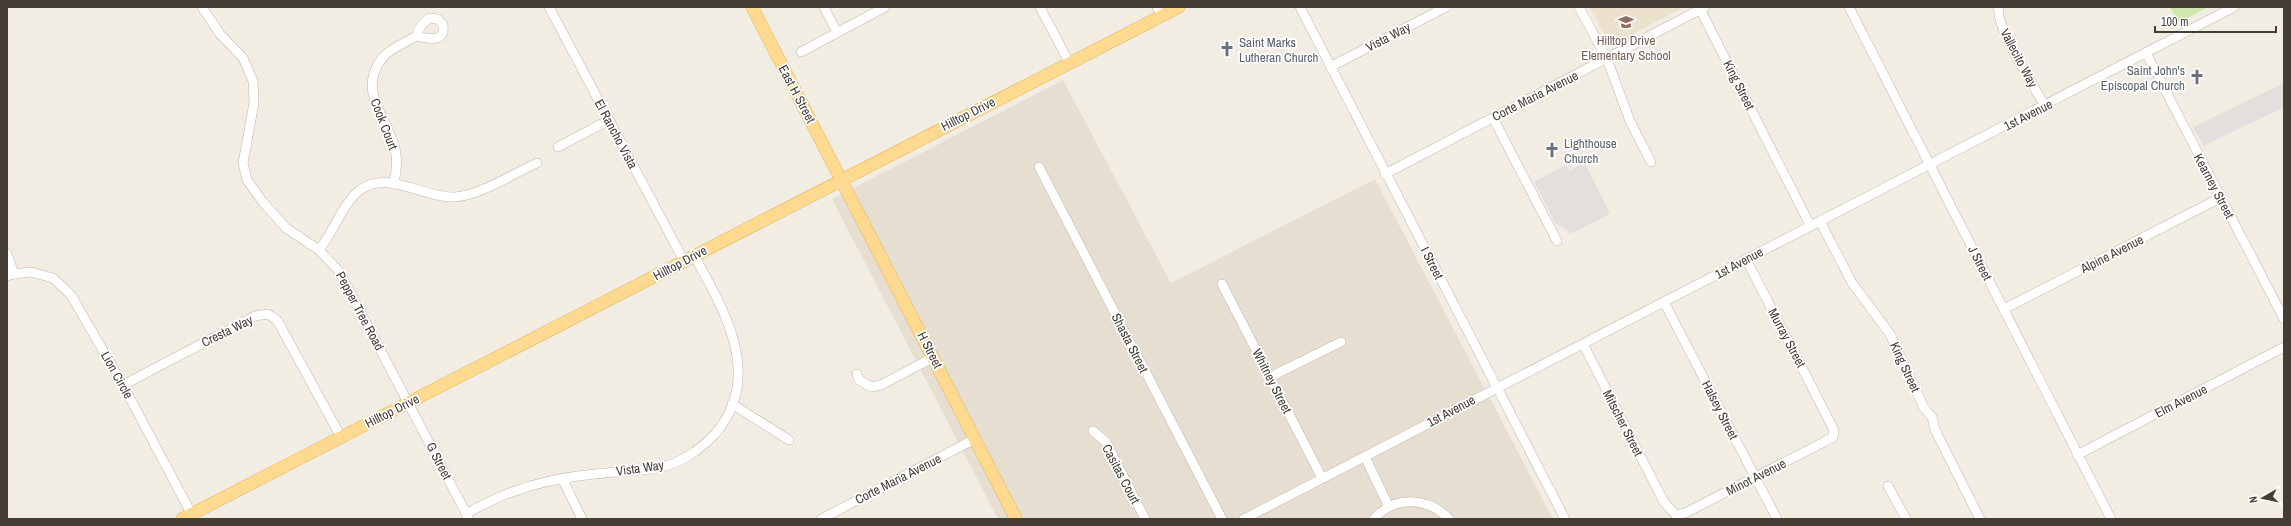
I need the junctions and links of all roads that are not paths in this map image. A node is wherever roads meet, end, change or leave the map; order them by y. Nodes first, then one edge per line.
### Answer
1 (202, 7) edge
2 (549, 7) edge
3 (752, 7) edge
4 (824, 7) edge
5 (885, 7) edge
6 (1040, 7) edge
7 (1179, 7) edge
8 (1300, 7) edge
9 (1446, 7) edge
10 (1579, 7) edge
11 (1849, 7) edge
12 (2234, 7) edge
13 (1702, 8) edge
14 (1996, 8) edge
15 (1160, 12) edge
16 (838, 32) junction
17 (417, 36) dead end
18 (801, 52) dead end
19 (2146, 53) junction
20 (1607, 59) junction
21 (1070, 64) junction
22 (1330, 67) junction
23 (2045, 106) junction
24 (1493, 118) junction
25 (609, 120) junction
26 (558, 146) dead end
27 (1651, 162) dead end
28 (537, 163) dead end
29 (1930, 166) junction
30 (1039, 167) dead end
31 (1385, 174) junction
32 (842, 180) junction
33 (394, 184) junction
34 (2220, 198) junction
35 (1820, 221) junction
36 (1810, 225) junction
37 (1558, 241) dead end
38 (319, 250) junction
39 (7, 254) edge
40 (689, 258) junction
41 (1746, 259) junction
42 (10, 275) edge
43 (1222, 284) dead end
44 (1664, 302) junction
45 (2004, 309) junction
46 (2284, 319) edge
47 (1341, 342) dead end
48 (1583, 344) junction
49 (2284, 347) edge
50 (934, 357) junction
51 (857, 374) dead end
52 (1270, 377) junction
53 (123, 385) junction
54 (1496, 388) junction
55 (408, 402) junction
56 (732, 404) junction
57 (1828, 418) joint
58 (1093, 431) dead end
59 (341, 437) junction
60 (975, 439) junction
61 (789, 440) dead end
62 (2078, 455) junction
63 (1365, 457) junction
64 (562, 478) junction
65 (1322, 478) junction
66 (1755, 478) junction
67 (1888, 486) dead end
68 (1664, 502) joint
69 (1389, 506) junction
70 (186, 516) edge
71 (468, 516) edge
72 (582, 519) edge
73 (820, 519) edge
74 (1016, 519) edge
75 (1144, 519) edge
76 (1222, 519) edge
77 (1244, 519) edge
78 (1374, 519) edge
79 (1449, 519) edge
80 (1565, 519) edge
81 (1776, 519) edge
82 (1906, 519) edge
83 (1980, 519) edge
84 (2111, 519) edge

1 - 38 street, Pepper Tree Road
2 - 25 street, El Rancho Vista
3 - 32 main road, East H Street
4 - 16 street
5 - 16 street
6 - 21 street
7 - 15 main road, Hilltop Drive
8 - 22 street, I Street
9 - 22 street, Vista Way
10 - 20 street
11 - 29 street, J Street
12 - 19 street, 1st Avenue
13 - 20 street, Corte Maria Avenue
13 - 36 street, King Street
14 - 23 street, Vallecito Way
15 - 21 main road, Hilltop Drive
16 - 18 street
17 - 33 street, Cook Court
19 - 23 street, 1st Avenue
19 - 34 street, Kearney Street
20 - 24 street, Corte Maria Avenue
20 - 27 street
21 - 32 main road, Hilltop Drive
22 - 31 street, I Street
23 - 29 street, 1st Avenue
24 - 31 street, Corte Maria Avenue
24 - 37 street
25 - 26 street
25 - 40 street, El Rancho Vista
28 - 33 street
29 - 35 street, 1st Avenue
29 - 45 street, J Street
30 - 76 street, Shasta Street
31 - 54 street, I Street
32 - 40 main road, Hilltop Drive
32 - 50 main road, H Street
33 - 38 street
34 - 45 street, Alpine Avenue
34 - 46 street, Kearney Street
35 - 36 street, 1st Avenue
35 - 83 street, King Street
36 - 41 street, 1st Avenue
38 - 55 street, Pepper Tree Road
39 - 42 street, Lion Circle
40 - 55 main road, Hilltop Drive
40 - 56 street, Vista Way
41 - 44 street, 1st Avenue
41 - 57 street, Murray Street
42 - 53 street, Lion Circle
43 - 52 street, Whitney Street
44 - 48 street, 1st Avenue
44 - 66 street, Halsey Street
45 - 62 street, J Street
47 - 52 street
48 - 54 street, 1st Avenue
48 - 68 street, Mitscher Street
49 - 62 street, Elm Avenue
50 - 51 street
50 - 60 main road, H Street
52 - 65 street, Whitney Street
53 - 59 street, Cresta Way
53 - 70 street, Lion Circle
54 - 63 street, 1st Avenue
54 - 80 street, I Street
55 - 59 main road, Hilltop Drive
55 - 71 street, G Street
56 - 61 street
56 - 64 street, Vista Way
57 - 66 street, Minot Avenue
58 - 75 street, Casitas Court
59 - 70 main road, Hilltop Drive
60 - 73 street, Corte Maria Avenue
60 - 74 main road, H Street
62 - 84 street, J Street
63 - 65 street, 1st Avenue
63 - 69 street
64 - 71 street, Vista Way
64 - 72 street
65 - 77 street, 1st Avenue
66 - 68 street, Minot Avenue
66 - 81 street, Halsey Street
67 - 82 street
69 - 78 street
69 - 79 street

